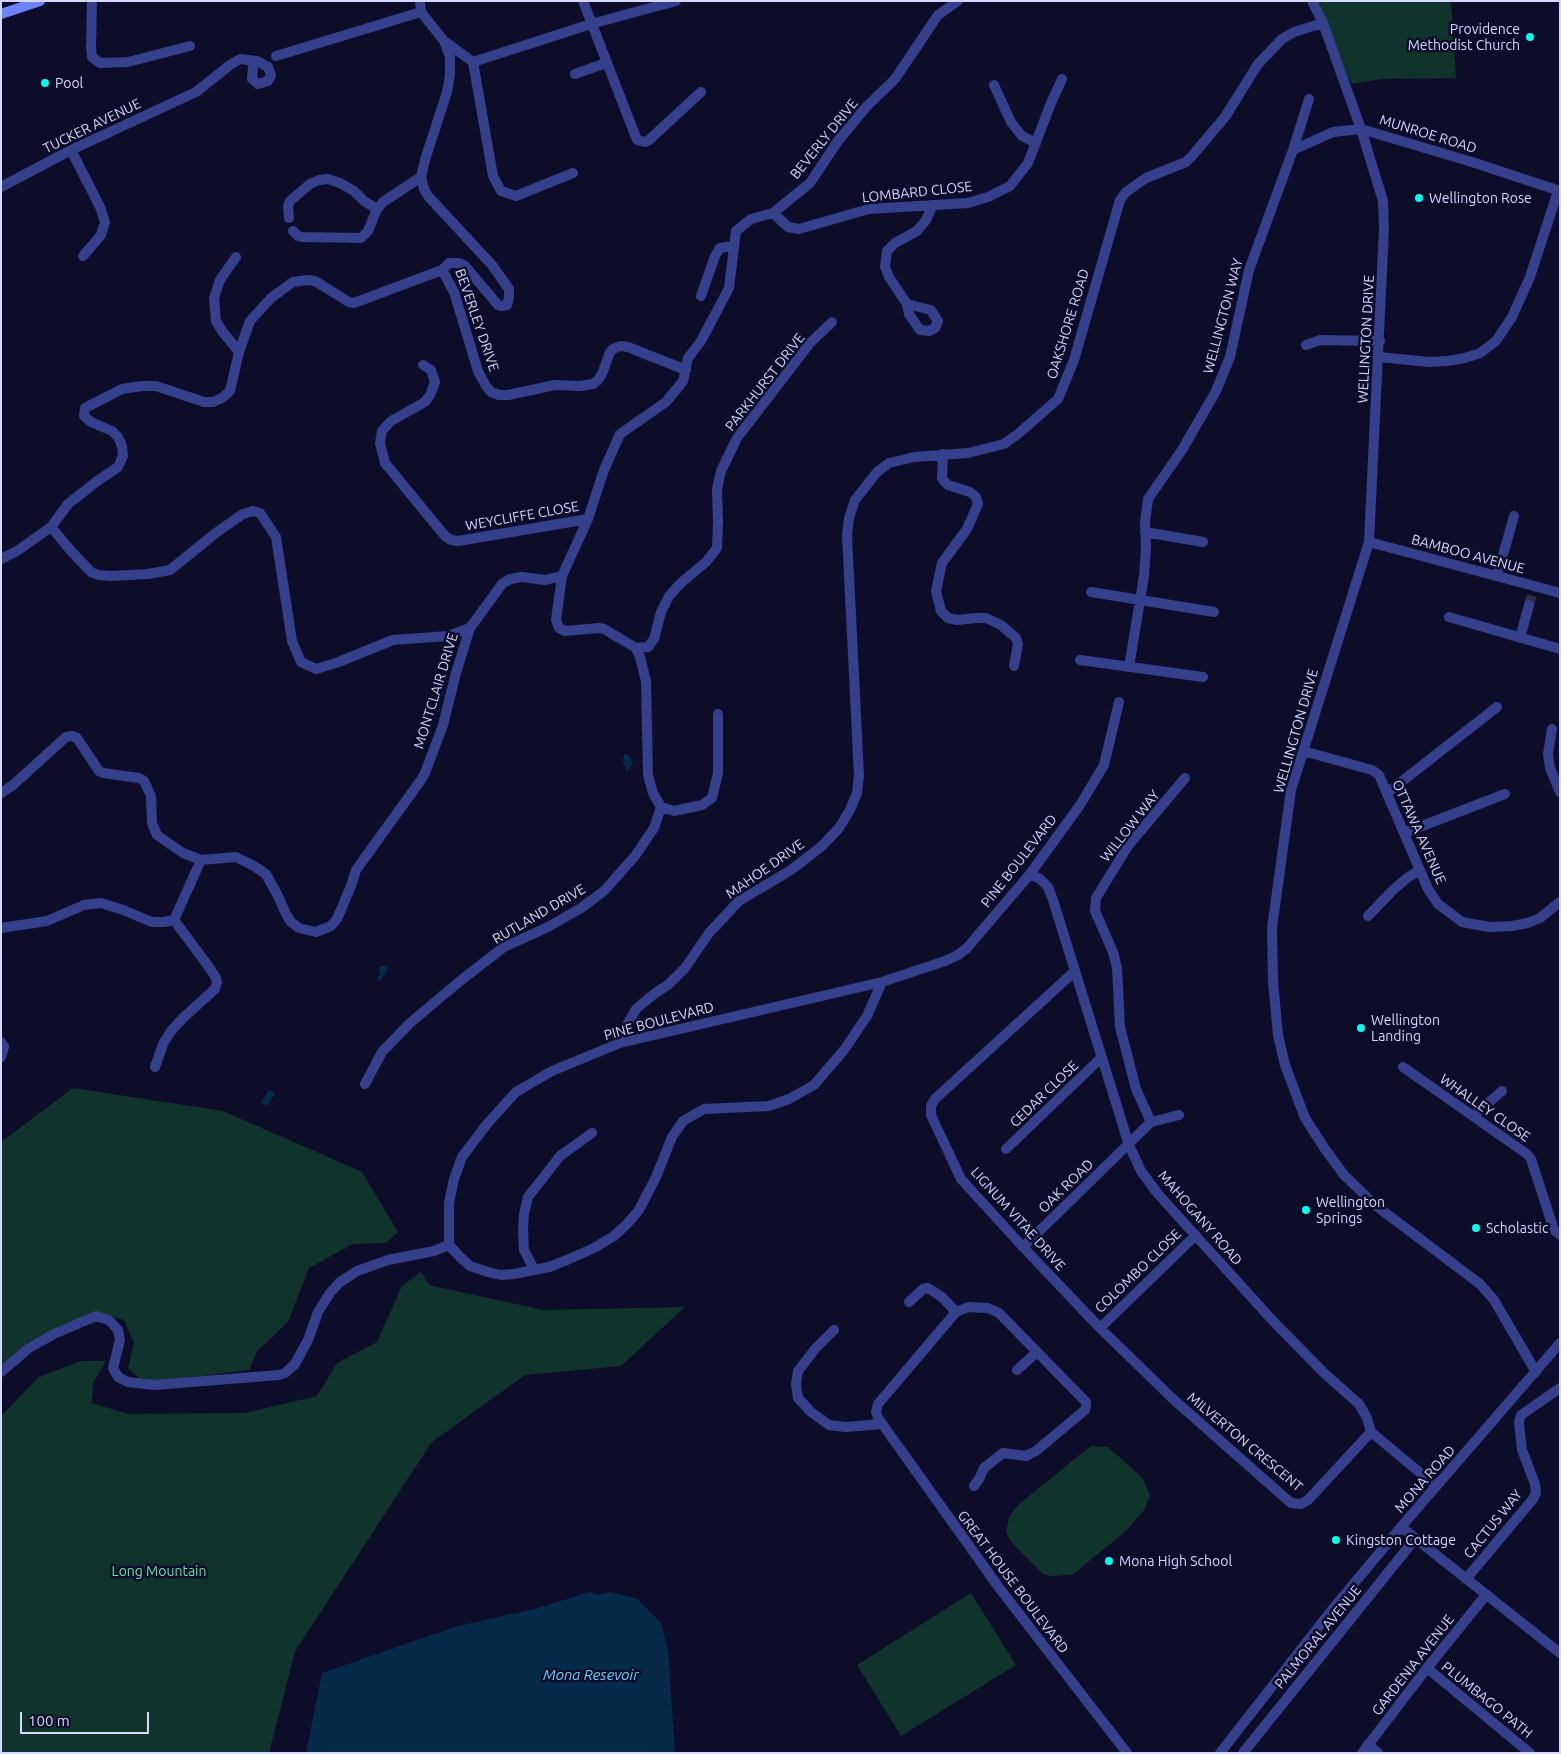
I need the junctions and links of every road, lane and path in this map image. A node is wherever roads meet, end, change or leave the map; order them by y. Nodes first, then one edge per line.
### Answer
1 (40, 1) edge
2 (92, 1) edge
3 (583, 1) edge
4 (676, 1) edge
5 (958, 1) edge
6 (1312, 1) edge
7 (420, 6) edge
8 (1, 14) edge
9 (1323, 23) junction
10 (591, 24) junction
11 (444, 41) junction
12 (190, 46) dead end
13 (276, 56) dead end
14 (257, 62) dead end
15 (473, 62) junction
16 (606, 62) junction
17 (575, 74) dead end
18 (1062, 79) dead end
19 (994, 85) dead end
20 (701, 92) dead end
21 (1309, 99) dead end
22 (1361, 129) junction
23 (1036, 143) junction
24 (71, 150) junction
25 (1293, 150) junction
26 (573, 173) dead end
27 (421, 177) junction
28 (1, 187) edge
29 (1559, 191) edge
30 (933, 205) junction
31 (377, 209) junction
32 (773, 213) junction
33 (289, 218) dead end
34 (293, 231) dead end
35 (733, 246) junction
36 (83, 256) dead end
37 (236, 257) dead end
38 (442, 270) junction
39 (701, 296) dead end
40 (906, 304) dead end
41 (832, 322) dead end
42 (1380, 341) junction
43 (1306, 345) dead end
44 (239, 352) junction
45 (1379, 357) junction
46 (423, 365) dead end
47 (686, 370) junction
48 (943, 454) junction
49 (1514, 516) dead end
50 (588, 519) junction
51 (51, 527) junction
52 (1145, 532) junction
53 (1203, 542) dead end
54 (1369, 542) junction
55 (1, 559) edge
56 (562, 576) junction
57 (1497, 576) junction
58 (1091, 592) dead end
59 (1560, 593) edge
60 (1140, 600) junction
61 (1529, 605) tunnel mouth
62 (1214, 612) dead end
63 (1449, 617) dead end
64 (470, 628) junction
65 (852, 629) joint
66 (1520, 638) junction
67 (636, 648) junction
68 (1560, 649) edge
69 (1080, 660) dead end
70 (1014, 666) dead end
71 (1129, 667) junction
72 (1203, 677) dead end
73 (1119, 702) dead end
74 (1497, 707) dead end
75 (718, 714) dead end
76 (1552, 729) dead end
77 (1303, 751) junction
78 (1186, 778) dead end
79 (1560, 792) edge
80 (1, 793) edge
81 (1387, 793) junction
82 (1505, 794) dead end
83 (660, 807) junction
84 (1404, 833) junction
85 (201, 860) junction
86 (1420, 870) junction
87 (1030, 874) junction
88 (1560, 902) edge
89 (1368, 916) dead end
90 (174, 920) junction
91 (1, 928) edge
92 (1075, 971) junction
93 (882, 982) junction
94 (1, 1042) edge
95 (620, 1043) junction
96 (1, 1058) edge
97 (1101, 1058) junction
98 (155, 1067) dead end
99 (1403, 1067) dead end
100 (365, 1084) dead end
101 (1502, 1090) dead end
102 (1179, 1115) dead end
103 (1473, 1116) junction
104 (1151, 1122) junction
105 (592, 1133) dead end
106 (1129, 1145) junction
107 (1006, 1149) dead end
108 (1196, 1235) junction
109 (1560, 1235) edge
110 (449, 1245) junction
111 (1023, 1247) junction
112 (534, 1269) junction
113 (909, 1302) dead end
114 (956, 1312) junction
115 (1100, 1328) junction
116 (834, 1330) dead end
117 (1560, 1343) edge
118 (1037, 1352) junction
119 (1017, 1370) dead end
120 (1, 1372) edge
121 (1536, 1372) junction
122 (1560, 1388) edge
123 (882, 1424) junction
124 (1371, 1432) junction
125 (974, 1486) dead end
126 (1436, 1486) junction
127 (1401, 1527) junction
128 (1415, 1539) junction
129 (1466, 1579) junction
130 (1486, 1595) junction
131 (1560, 1652) edge
132 (1427, 1668) junction
133 (1365, 1749) edge
134 (1127, 1753) edge
135 (1220, 1753) edge
136 (1243, 1753) edge
137 (1378, 1753) edge
138 (1530, 1753) edge

1 - 8 main road
2 - 12 street
3 - 10 street
4 - 10 street
5 - 32 street, BEVERLY DRIVE
6 - 9 street, MUNROE ROAD
7 - 11 street
7 - 13 street
9 - 22 street, MUNROE ROAD
9 - 48 street, OAKSHORE ROAD
10 - 15 street
10 - 16 street
11 - 15 street
11 - 27 street
14 - 24 street, TUCKER AVENUE
15 - 26 street
16 - 17 street
16 - 20 street
18 - 23 street, LOMBARD CLOSE
19 - 23 street
21 - 25 street, WELLINGTON WAY
22 - 25 street
22 - 29 street, MUNROE ROAD
22 - 42 street, WELLINGTON DRIVE
23 - 30 street, LOMBARD CLOSE
24 - 28 street, TUCKER AVENUE
24 - 36 street
25 - 52 street, WELLINGTON WAY
27 - 31 street
27 - 38 street, BEVERLEY DRIVE
29 - 45 street
30 - 32 street, LOMBARD CLOSE
30 - 40 street
31 - 33 street
31 - 34 street
32 - 35 street, BEVERLY DRIVE
35 - 39 street
35 - 47 street, BEVERLY DRIVE
37 - 44 street
38 - 44 street
38 - 47 street, BEVERLEY DRIVE
41 - 67 street, PARKHURST DRIVE
42 - 43 street
42 - 45 street, WELLINGTON DRIVE
44 - 51 street
45 - 54 street, WELLINGTON DRIVE
46 - 50 street, WEYCLIFFE CLOSE
47 - 50 street
48 - 65 street, OAKSHORE ROAD
48 - 70 street
49 - 57 street
50 - 56 street
51 - 55 street
51 - 64 street
52 - 53 street
52 - 60 street, WELLINGTON WAY
54 - 57 street, BAMBOO AVENUE
54 - 77 street, WELLINGTON DRIVE
56 - 64 street, MONTCLAIR DRIVE
56 - 67 street
57 - 59 street, BAMBOO AVENUE
58 - 60 street
60 - 62 street
60 - 71 street, WELLINGTON WAY
61 - 66 street
63 - 66 street
64 - 85 street, MONTCLAIR DRIVE
65 - 95 street, MAHOE DRIVE
66 - 68 street
67 - 83 street
69 - 71 street
71 - 72 street
73 - 87 street, PINE BOULEVARD
74 - 81 street
75 - 83 street
76 - 79 street
77 - 81 street, OTTAWA AVENUE
77 - 121 street, WELLINGTON DRIVE
78 - 104 street, WILLOW WAY
80 - 85 street
81 - 84 street, OTTAWA AVENUE
82 - 84 street
83 - 100 street, RUTLAND DRIVE
84 - 86 street, OTTAWA AVENUE
85 - 90 street
86 - 88 street, OTTAWA AVENUE
86 - 89 street
87 - 92 street, MAHOGANY ROAD
87 - 93 street, PINE BOULEVARD
90 - 91 street
90 - 98 street
92 - 97 street, MAHOGANY ROAD
92 - 111 street, LIGNUM VITAE DRIVE
93 - 95 street, PINE BOULEVARD
93 - 112 street
94 - 96 street
95 - 110 street, PINE BOULEVARD
97 - 106 street, MAHOGANY ROAD
97 - 107 street, CEDAR CLOSE
99 - 103 street, WHALLEY CLOSE
101 - 103 street
102 - 104 street
103 - 109 street, WHALLEY CLOSE
104 - 106 street
105 - 112 street
106 - 108 street, MAHOGANY ROAD
106 - 111 street, OAK ROAD
108 - 115 street, COLOMBO CLOSE
108 - 124 street, MAHOGANY ROAD
110 - 112 street
110 - 120 street
111 - 115 street, LIGNUM VITAE DRIVE
113 - 114 street
114 - 118 street
114 - 123 street
115 - 124 street, MILVERTON CRESCENT
116 - 123 street
117 - 121 street, MONA ROAD
118 - 119 street
118 - 125 street
121 - 126 street, MONA ROAD
122 - 129 street, CACTUS WAY
123 - 134 street, GREAT HOUSE BOULEVARD
124 - 126 street
126 - 127 street, MONA ROAD
127 - 128 street
127 - 135 street, MONA ROAD
128 - 129 street
128 - 136 street, PALMORAL AVENUE
129 - 130 street
130 - 131 street
130 - 132 street, GARDENIA AVENUE
132 - 133 street, GARDENIA AVENUE
132 - 138 street, PLUMBAGO PATH
133 - 137 street

